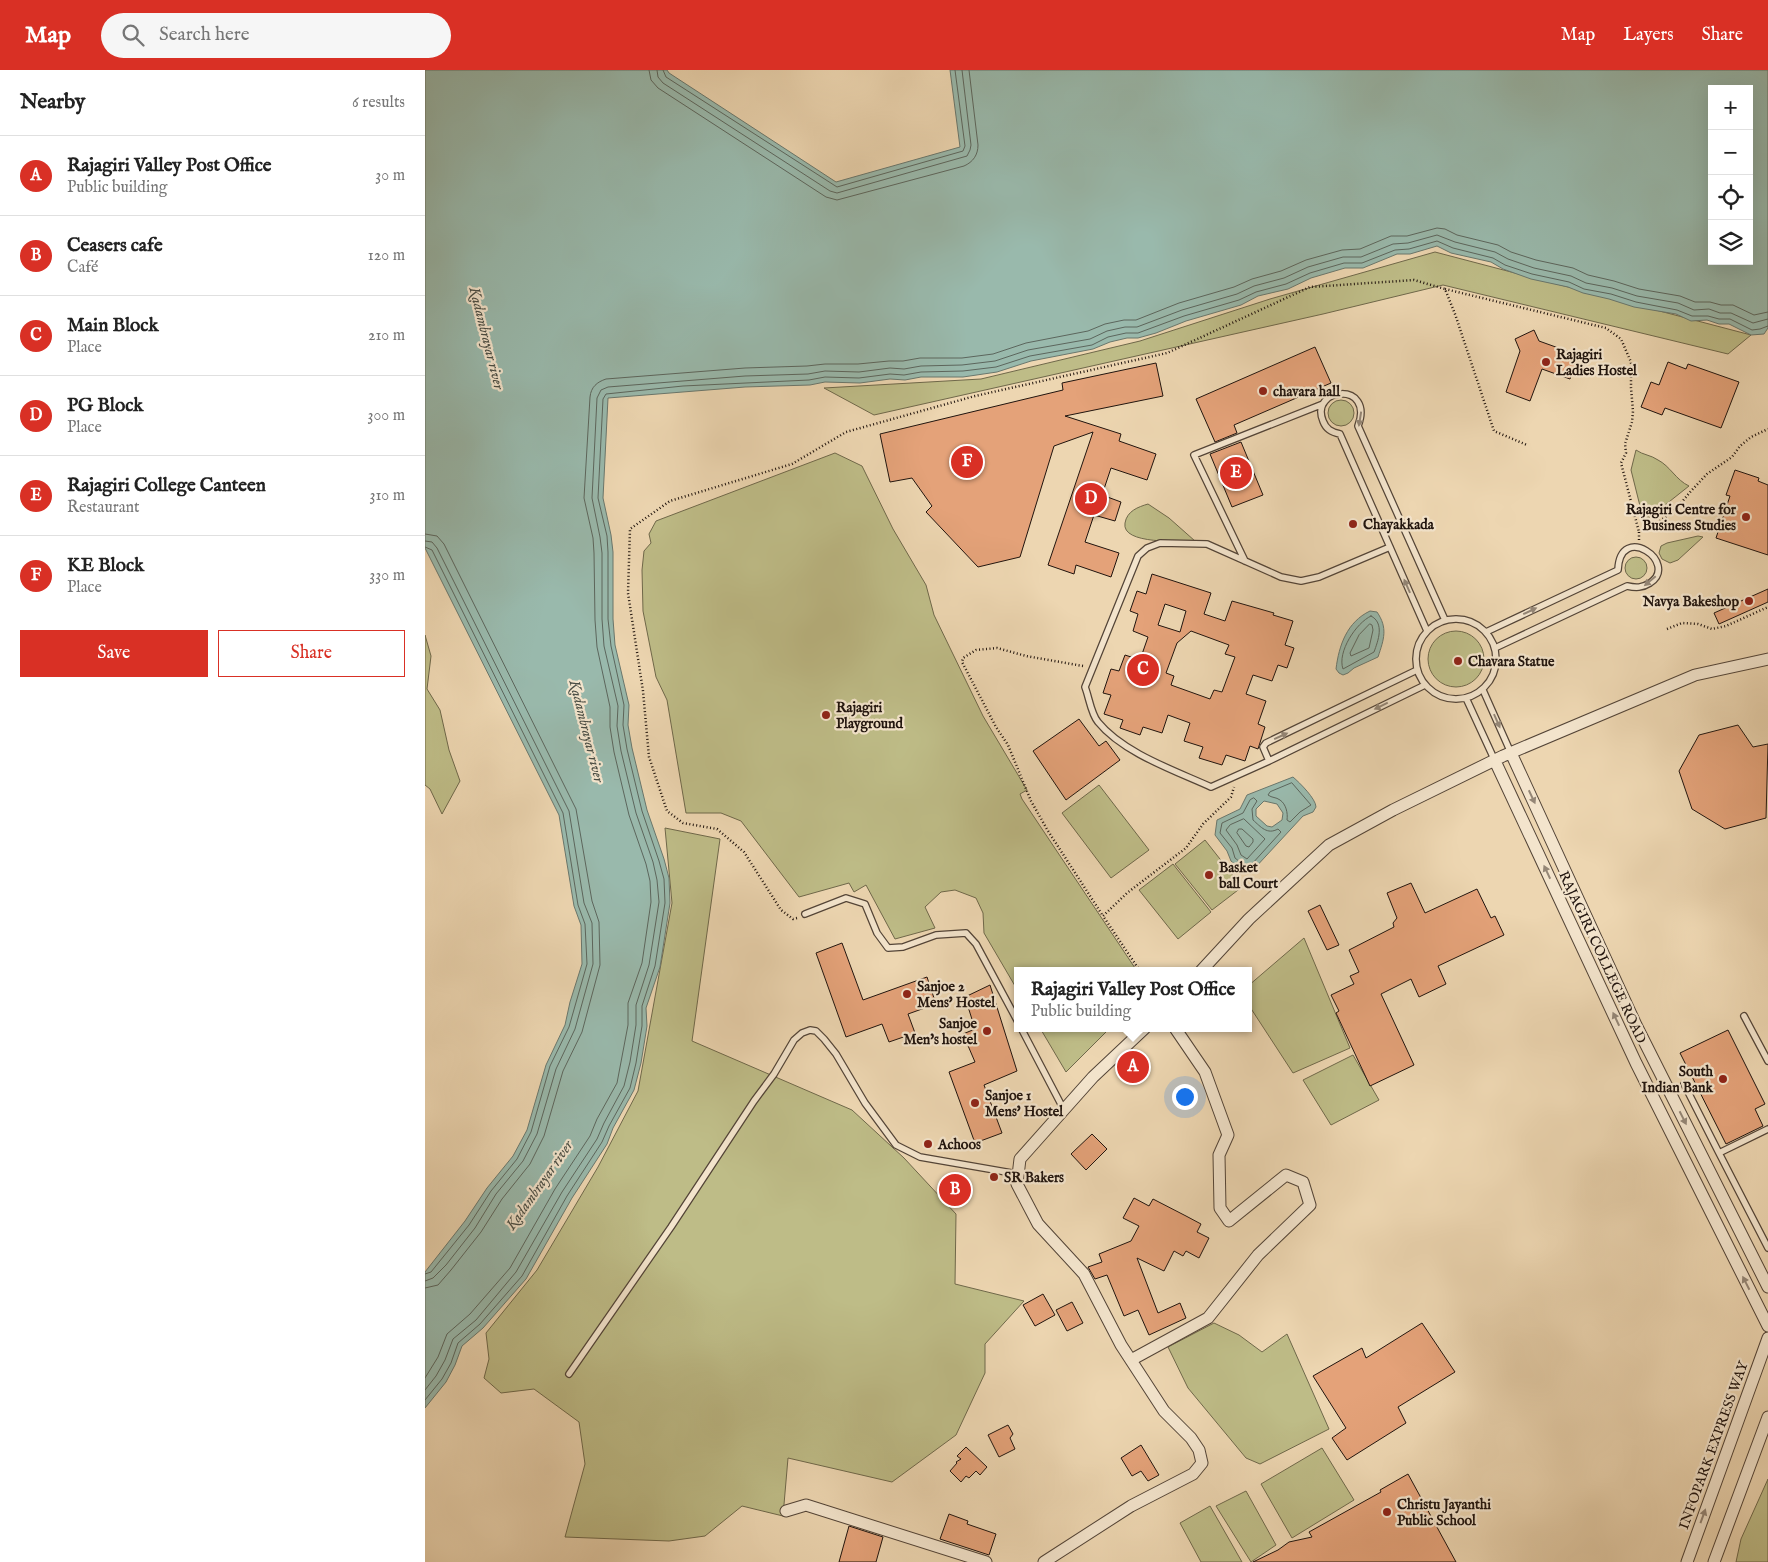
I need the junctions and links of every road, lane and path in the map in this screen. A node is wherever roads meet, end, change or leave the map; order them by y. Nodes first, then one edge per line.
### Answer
1 (1445, 289) junction
2 (1323, 404) junction
3 (1768, 429) edge
4 (1527, 445) dead end
5 (1639, 532) junction
6 (1390, 547) junction
7 (1639, 547) junction
8 (1245, 561) junction
9 (1768, 607) edge
10 (1445, 620) junction
11 (1667, 629) dead end
12 (1427, 631) junction
13 (1486, 632) junction
14 (1495, 648) junction
15 (1768, 659) edge
16 (1093, 668) junction
17 (1417, 670) junction
18 (1425, 685) junction
19 (1483, 690) junction
20 (1467, 698) junction
21 (1511, 753) junction
22 (1269, 761) junction
23 (1495, 761) junction
24 (1231, 778) junction
25 (805, 914) joint
26 (1103, 916) junction
27 (1137, 967) edge
28 (1205, 967) edge
29 (1014, 1015) edge
30 (1744, 1016) dead end
31 (1023, 1032) edge
32 (1141, 1032) edge
33 (1178, 1032) edge
34 (1768, 1061) edge
35 (1684, 1084) dead end
36 (1063, 1110) junction
37 (1768, 1128) edge
38 (1719, 1153) junction
39 (1018, 1174) junction
40 (1768, 1248) edge
41 (1768, 1287) edge
42 (1768, 1326) edge
43 (1768, 1338) edge
44 (1131, 1360) junction
45 (569, 1374) dead end
46 (1768, 1417) edge
47 (786, 1511) dead end
48 (985, 1562) edge
49 (1044, 1562) edge
50 (1687, 1562) edge
51 (1714, 1562) edge

1 - 4 path
1 - 5 path
1 - 25 path
2 - 6 lane
2 - 8 lane
2 -> 10 lane
3 - 5 path
5 - 7 path
6 - 8 lane
12 -> 6 lane
13 -> 7 lane
7 -> 14 lane
8 - 16 lane
9 - 11 path
10 - 12 lane
10 - 13 lane
12 - 17 lane
13 - 14 lane
14 - 19 lane
15 - 21 street
16 - 24 lane
16 - 26 path
17 - 18 lane
22 -> 17 lane
18 - 20 lane
18 -> 22 lane
19 - 20 lane
19 -> 21 lane
20 - 23 lane
21 - 23 street
21 -> 41 street, RAJAGIRI COLLEGE ROAD
22 - 24 lane
23 - 28 street
42 -> 23 street, RAJAGIRI COLLEGE ROAD
24 - 26 path
25 - 29 lane
26 - 27 path
30 - 34 lane
31 - 36 lane
32 - 36 street
33 - 44 street
35 - 38 lane
36 - 39 street
37 - 38 lane
38 - 40 lane
39 - 44 street
39 - 45 lane
50 -> 43 street, INFOPARK EXPRESS WAY
44 - 49 street
46 - 51 street
47 - 48 street

